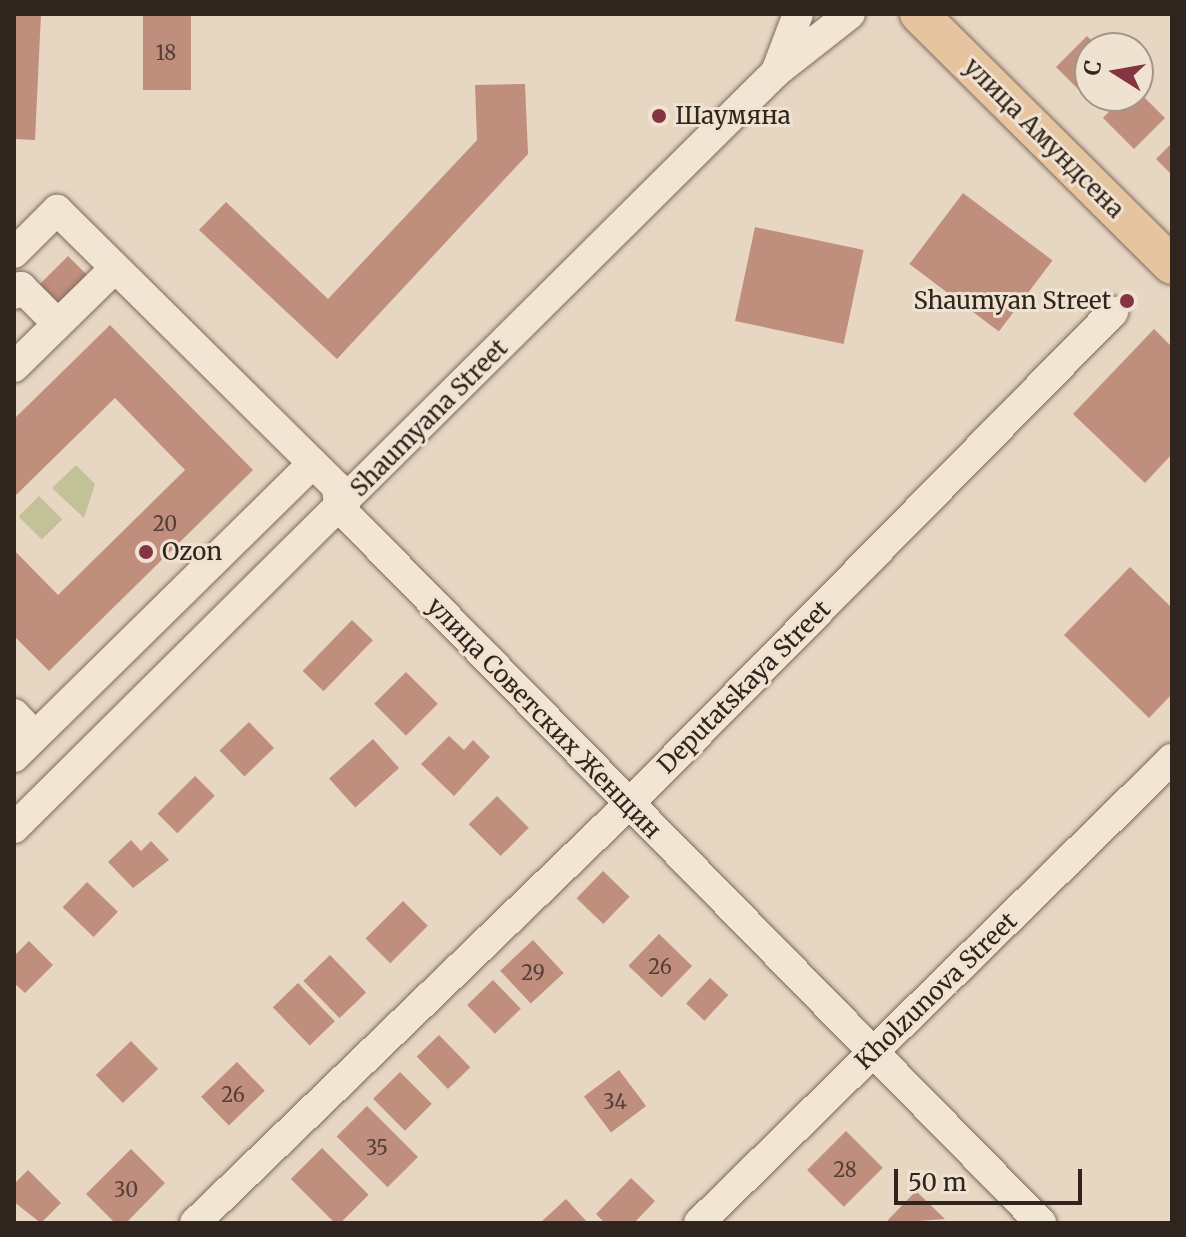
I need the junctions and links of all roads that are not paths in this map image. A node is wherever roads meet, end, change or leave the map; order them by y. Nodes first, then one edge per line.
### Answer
1 (798, 14) edge
2 (850, 14) edge
3 (919, 14) edge
4 (776, 72) junction
5 (14, 253) edge
6 (1171, 263) edge
7 (115, 268) junction
8 (14, 294) edge
9 (1113, 312) dead end
10 (58, 324) junction
11 (14, 367) edge
12 (313, 463) junction
13 (339, 507) junction
14 (14, 714) edge
15 (25, 747) edge
16 (1172, 759) edge
17 (628, 805) junction
18 (14, 828) edge
19 (872, 1053) junction
20 (195, 1223) edge
21 (699, 1223) edge
22 (1041, 1223) edge

1 - 4 street
2 - 4 street, Shaumyana Street
3 - 6 main road, улица Амундсена
4 - 13 street, Shaumyana Street
5 - 7 street, улица Советских Женщин
7 - 10 street
7 - 12 street, улица Советских Женщин
8 - 10 street
9 - 17 street, Deputatskaya Street
10 - 11 street
12 - 13 street, улица Советских Женщин
12 - 15 street
13 - 17 street, улица Советских Женщин
13 - 18 street, Shaumyana Street
14 - 15 street
16 - 19 street, Kholzunova Street
17 - 19 street, улица Советских Женщин
17 - 20 street, Deputatskaya Street
19 - 21 street, Kholzunova Street
19 - 22 street, улица Советских Женщин

